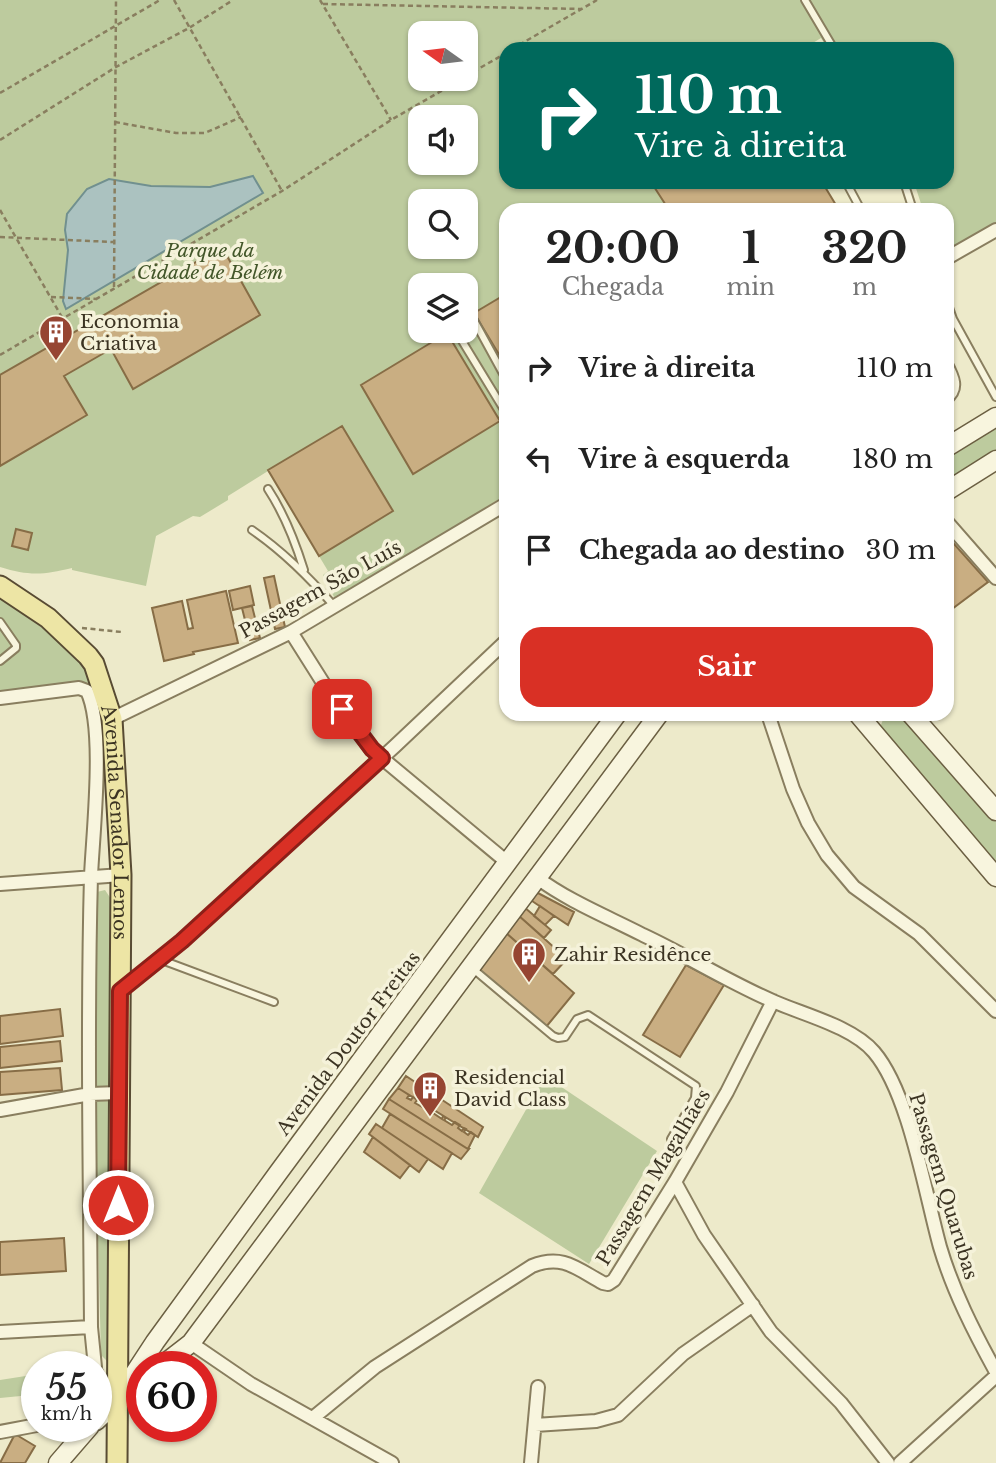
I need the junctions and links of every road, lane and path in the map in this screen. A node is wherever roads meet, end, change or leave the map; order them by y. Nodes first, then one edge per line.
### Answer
1 (116, 0) edge
2 (160, 0) edge
3 (174, 0) edge
4 (233, 0) edge
5 (320, 0) edge
6 (597, 0) edge
7 (804, 0) edge
8 (323, 4) junction
9 (581, 9) junction
10 (116, 27) junction
11 (190, 28) junction
12 (524, 42) edge
13 (830, 42) edge
14 (499, 57) edge
15 (116, 67) junction
16 (478, 70) edge
17 (441, 91) edge
18 (0, 93) edge
19 (241, 117) junction
20 (391, 120) junction
21 (115, 121) junction
22 (0, 140) edge
23 (282, 191) junction
24 (0, 210) edge
25 (996, 230) edge
26 (0, 237) edge
27 (16, 237) junction
28 (113, 243) junction
29 (954, 254) edge
30 (114, 289) junction
31 (50, 297) junction
32 (97, 299) junction
33 (63, 319) junction
34 (954, 321) edge
35 (478, 328) edge
36 (463, 343) edge
37 (0, 355) edge
38 (499, 366) edge
39 (954, 373) edge
40 (954, 394) edge
41 (996, 397) edge
42 (499, 402) edge
43 (996, 417) edge
44 (954, 442) edge
45 (995, 462) edge
46 (954, 487) edge
47 (268, 489) dead end
48 (499, 508) edge
49 (252, 530) dead end
50 (954, 530) edge
51 (304, 572) junction
52 (996, 578) edge
53 (0, 586) edge
54 (334, 606) junction
55 (0, 622) edge
56 (291, 632) junction
57 (499, 648) edge
58 (0, 661) edge
59 (0, 698) edge
60 (112, 719) junction
61 (612, 721) edge
62 (654, 721) edge
63 (770, 721) edge
64 (864, 721) edge
65 (877, 721) edge
66 (917, 721) edge
67 (881, 743) junction
68 (382, 758) junction
69 (996, 811) edge
70 (508, 863) junction
71 (121, 875) junction
72 (91, 877) junction
73 (536, 877) junction
74 (996, 877) edge
75 (0, 884) edge
76 (159, 959) junction
77 (470, 967) junction
78 (120, 991) junction
79 (274, 1002) dead end
80 (773, 1002) junction
81 (996, 1011) edge
82 (119, 1093) junction
83 (90, 1094) junction
84 (0, 1110) edge
85 (311, 1130) junction
86 (671, 1139) dead end
87 (333, 1151) junction
88 (278, 1173) junction
89 (676, 1182) junction
90 (303, 1191) junction
91 (753, 1305) junction
92 (91, 1327) junction
93 (0, 1332) edge
94 (191, 1343) junction
95 (94, 1351) edge
96 (181, 1351) edge
97 (996, 1374) edge
98 (538, 1387) dead end
99 (126, 1393) edge
100 (112, 1395) edge
101 (117, 1400) junction
102 (112, 1405) edge
103 (314, 1417) junction
104 (535, 1425) junction
105 (21, 1427) edge
106 (0, 1432) edge
107 (77, 1442) edge
108 (384, 1461) edge
109 (58, 1463) edge
110 (117, 1463) edge
111 (531, 1463) edge
112 (888, 1463) edge
113 (900, 1463) edge

1 - 10 path
2 - 10 path
3 - 11 path
4 - 11 path
5 - 8 path
6 - 9 path
7 - 13 lane
8 - 9 path
8 - 20 path
9 - 12 path
10 - 15 path
10 - 18 path
11 - 15 path
11 - 19 path
14 - 16 path
15 - 21 path
15 - 22 path
17 - 20 path
19 - 21 path
19 - 23 path
20 - 23 path
21 - 28 path
23 - 30 path
24 - 27 path
25 - 29 street
26 - 27 path
27 - 28 path
27 - 31 path
28 - 30 path
30 - 32 path
31 - 32 path
31 - 33 path
32 - 33 path
33 - 37 path
34 - 41 lane
35 - 38 lane
36 - 42 lane
39 - 40 lane
43 - 44 main road
45 - 46 main road
47 - 51 lane
48 - 54 street, Passagem São Luís
49 - 51 lane
50 - 52 street
51 - 54 lane
53 - 60 main road, Avenida Senador Lemos
54 - 56 street, Passagem São Luís
55 - 58 lane
56 - 60 street, Passagem São Luís
56 - 68 street
57 - 68 street
59 - 72 street, Avenida Senador Lemos
60 - 71 main road, Avenida Senador Lemos
61 - 70 main road, Avenida Doutor Freitas
62 - 73 main road
63 - 81 street
64 - 67 main road
65 - 67 main road
66 - 69 main road
67 - 74 main road
68 - 70 street
68 - 76 street
70 - 85 main road, Avenida Doutor Freitas
71 - 72 street
71 - 78 main road, Avenida Senador Lemos
72 - 75 street
72 - 83 street, Avenida Senador Lemos
73 - 77 main road
73 - 80 street, Passagem Quarubas
76 - 78 street
76 - 79 lane
77 - 86 lane
77 - 87 main road
78 - 82 main road, Avenida Senador Lemos
80 - 89 street, Passagem Magalhães
80 - 97 street, Passagem Quarubas
82 - 83 street
82 - 101 main road, Avenida Senador Lemos
83 - 84 street
83 - 92 street, Avenida Senador Lemos
85 - 87 main road
85 - 88 main road, Avenida Doutor Freitas
87 - 90 main road
88 - 90 main road
88 - 101 main road, Avenida Doutor Freitas
89 - 91 street
89 - 103 street, Passagem Magalhães
90 - 94 main road
91 - 104 street
91 - 112 street
92 - 93 street
92 - 95 street, Avenida Senador Lemos
94 - 96 main road
94 - 103 street
97 - 113 street
98 - 104 street
99 - 101 main road, Avenida Doutor Freitas
100 - 101 street, Avenida Senador Lemos
101 - 102 main road, Avenida Doutor Freitas
101 - 110 main road, Avenida Senador Lemos
103 - 108 street
104 - 111 street
105 - 106 street
107 - 109 main road, Avenida Doutor Freitas

